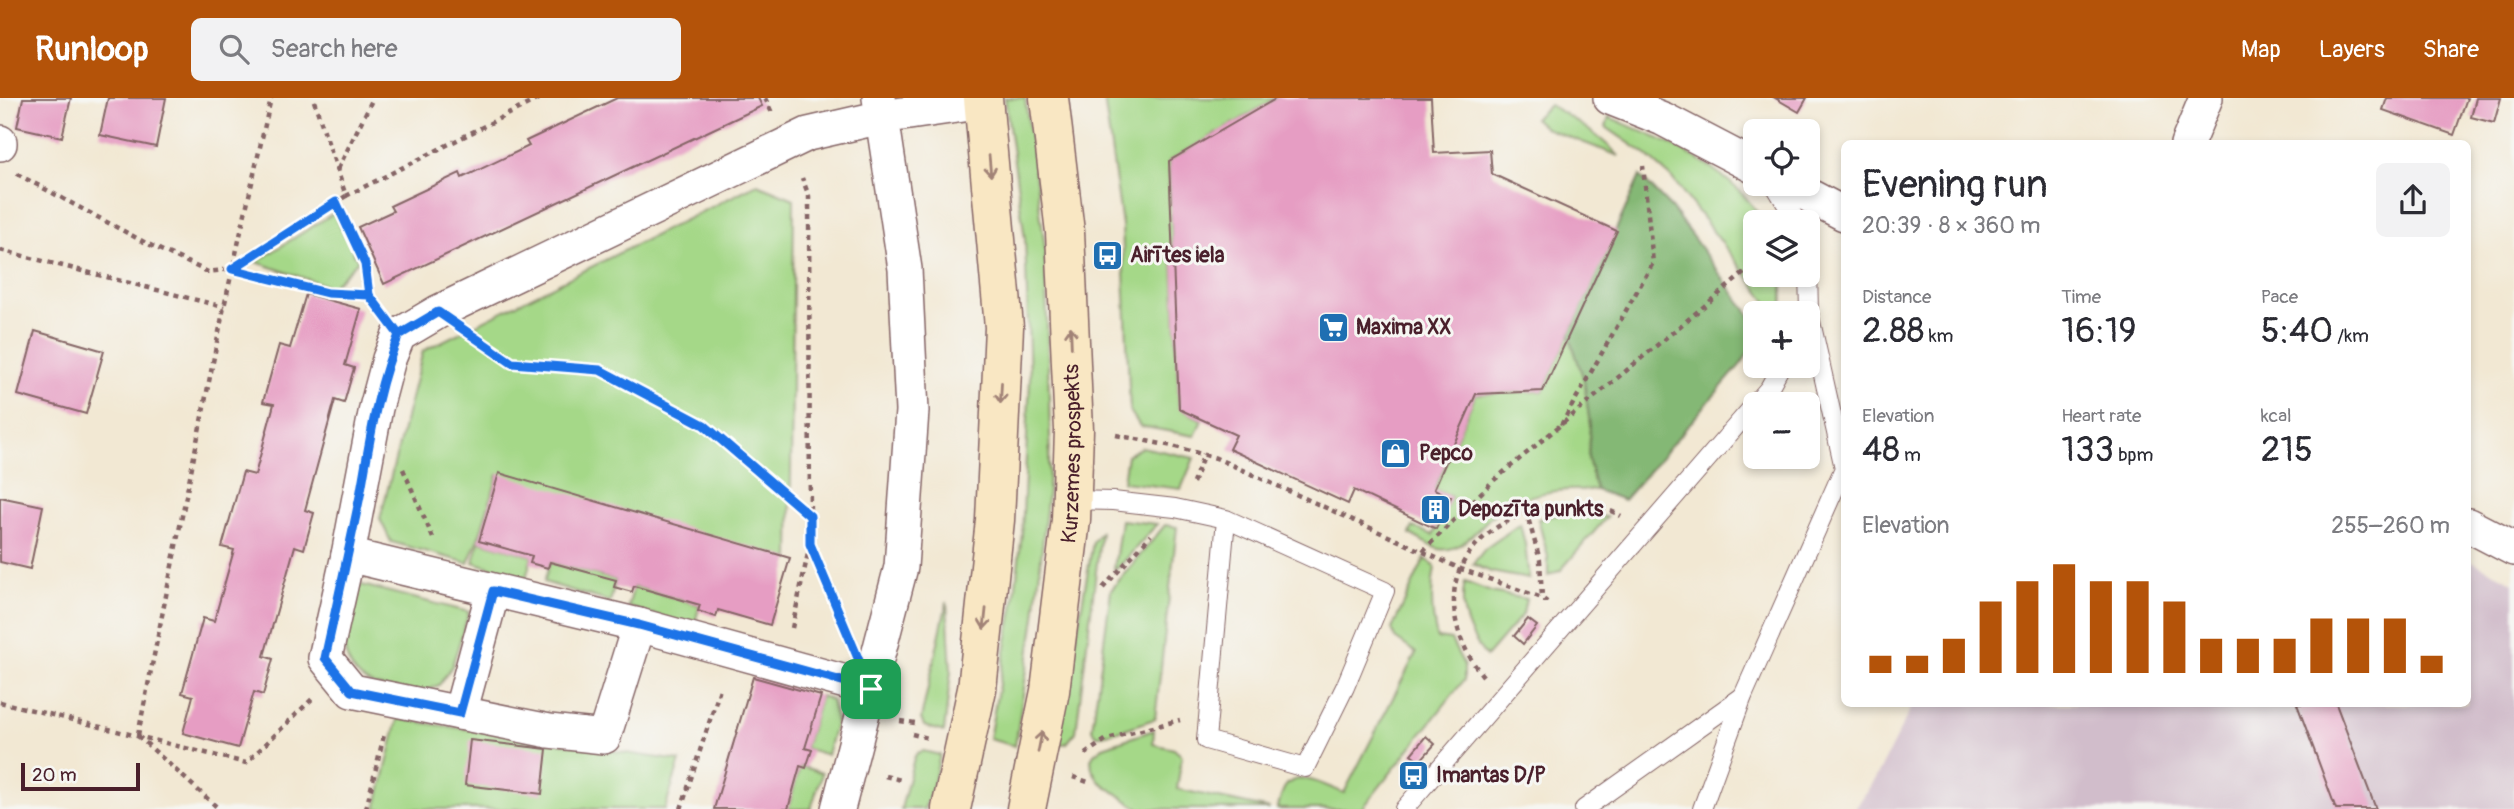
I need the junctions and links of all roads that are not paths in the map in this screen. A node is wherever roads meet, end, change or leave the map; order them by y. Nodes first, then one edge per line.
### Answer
1 (1049, 98) edge
2 (1610, 98) edge
3 (2206, 98) edge
4 (984, 100) edge
5 (881, 107) edge
6 (2189, 140) edge
7 (1743, 161) edge
8 (1810, 196) edge
9 (1841, 212) edge
10 (1820, 366) edge
11 (1774, 378) edge
12 (1841, 455) edge
13 (1841, 475) edge
14 (1071, 500) junction
15 (1226, 519) junction
16 (2471, 527) edge
17 (2514, 549) edge
18 (348, 555) junction
19 (493, 591) junction
20 (639, 625) junction
21 (871, 689) junction
22 (1743, 696) junction
23 (460, 713) junction
24 (838, 809) edge
25 (951, 809) edge
26 (1026, 809) edge
27 (1404, 809) edge
28 (1584, 809) edge
29 (1702, 809) edge

14 -> 1 main road, Kurzemes prospekts
2 - 7 street
3 - 6 street
4 - 5 street
4 -> 25 main road
5 - 18 street
5 - 21 street
8 - 9 street
10 - 12 lane
11 - 27 lane
13 - 22 lane
14 - 15 lane
26 -> 14 main road, Kurzemes prospekts
15 - 15 lane
16 - 17 street
18 - 19 street
18 - 23 street
19 - 20 street
19 - 23 street
20 - 21 street
20 - 23 street
21 - 24 street
22 - 28 lane
22 - 29 lane

